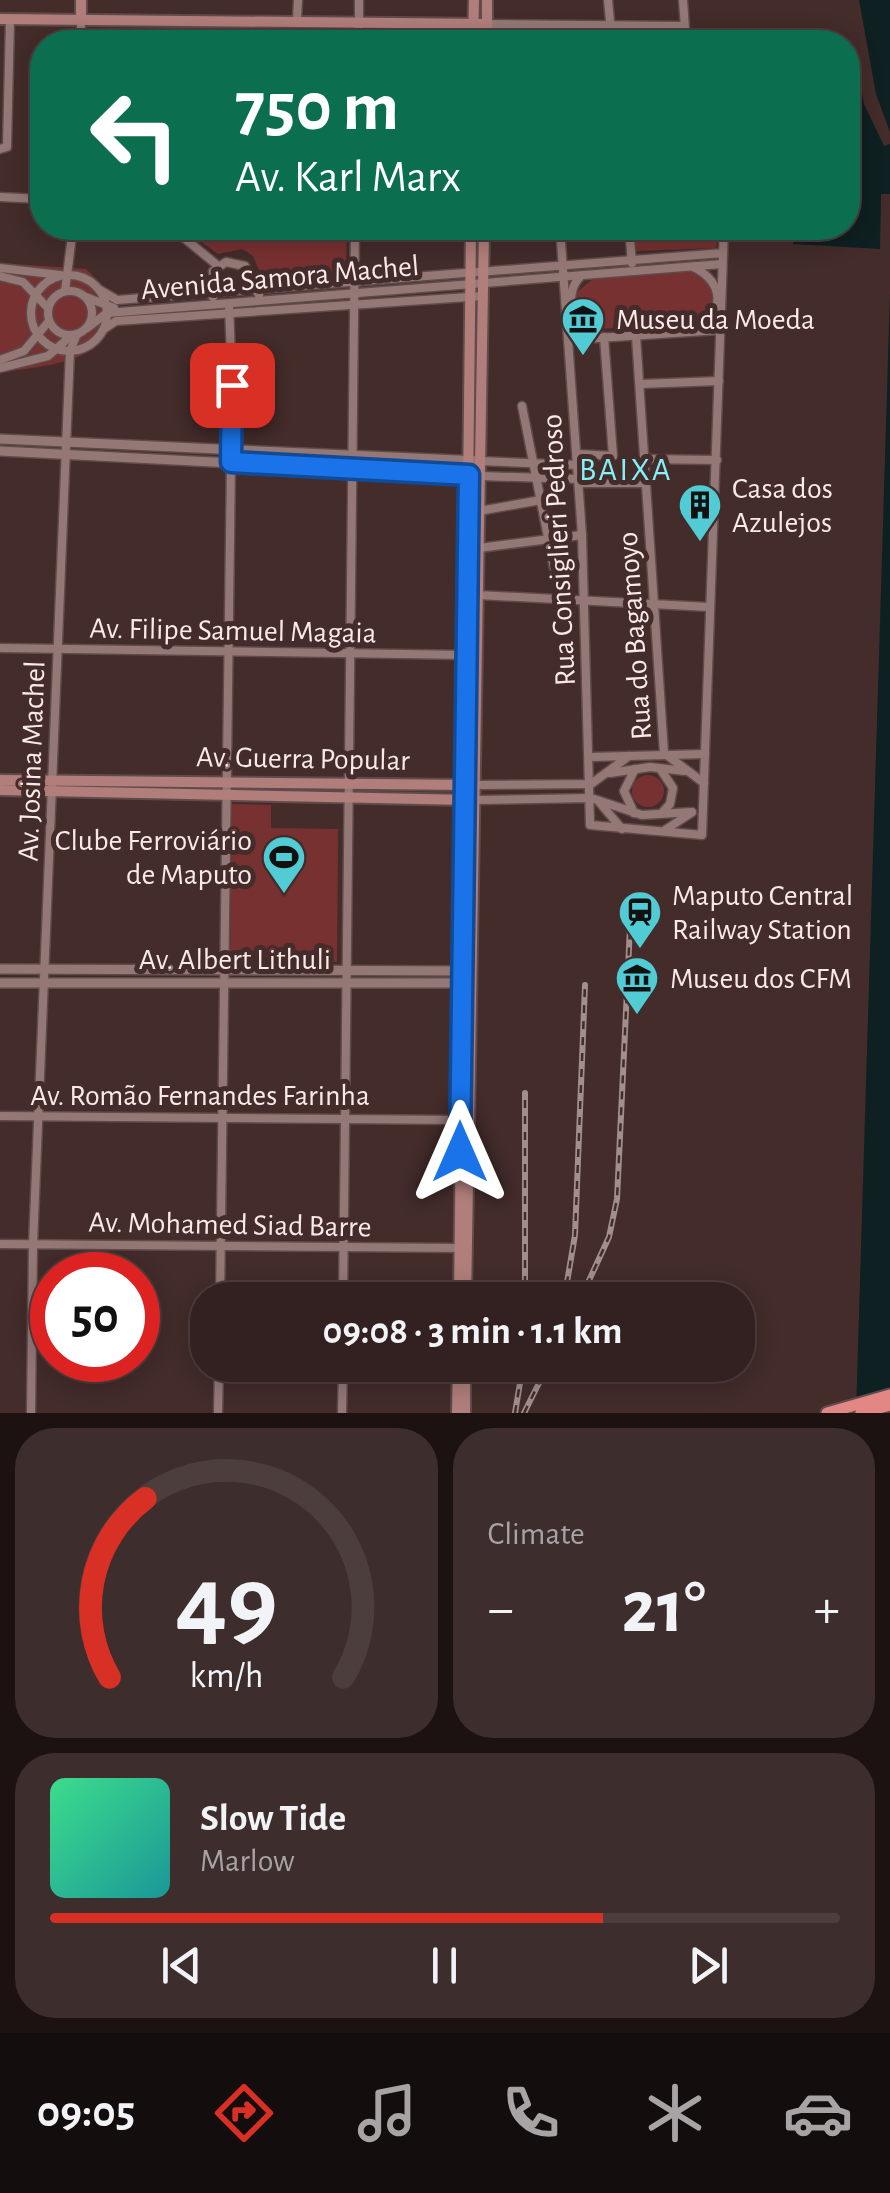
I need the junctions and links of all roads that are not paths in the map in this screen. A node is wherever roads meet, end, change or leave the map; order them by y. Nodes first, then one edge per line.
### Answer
1 (81, 0) edge
2 (298, 0) edge
3 (358, 0) edge
4 (474, 0) edge
5 (487, 0) edge
6 (608, 0) edge
7 (683, 0) edge
8 (5, 19) edge
9 (297, 20) junction
10 (81, 21) junction
11 (359, 21) junction
12 (473, 23) junction
13 (487, 24) junction
14 (544, 25) junction
15 (682, 26) junction
16 (610, 27) junction
17 (81, 30) edge
18 (359, 30) edge
19 (473, 30) edge
20 (487, 30) edge
21 (545, 30) edge
22 (610, 30) edge
23 (683, 30) edge
24 (4, 119) edge
25 (2, 150) edge
26 (0, 197) edge
27 (30, 198) edge
28 (73, 240) edge
29 (186, 240) edge
30 (355, 240) edge
31 (472, 240) edge
32 (482, 240) edge
33 (561, 240) edge
34 (630, 240) edge
35 (724, 240) edge
36 (723, 253) junction
37 (632, 260) junction
38 (722, 264) junction
39 (217, 266) junction
40 (563, 266) junction
41 (686, 266) junction
42 (0, 268) edge
43 (632, 271) junction
44 (18, 274) junction
45 (70, 274) junction
46 (584, 275) junction
47 (0, 276) edge
48 (60, 276) junction
49 (564, 276) junction
50 (477, 283) junction
51 (100, 290) junction
52 (66, 291) junction
53 (355, 292) junction
54 (35, 295) junction
55 (260, 297) junction
56 (86, 298) junction
57 (214, 300) junction
58 (48, 308) junction
59 (230, 308) junction
60 (107, 311) junction
61 (49, 321) junction
62 (87, 328) junction
63 (104, 329) junction
64 (720, 330) junction
65 (690, 332) junction
66 (74, 335) junction
67 (39, 336) junction
68 (636, 336) junction
69 (604, 337) junction
70 (591, 338) junction
71 (568, 340) junction
72 (58, 349) junction
73 (70, 351) junction
74 (0, 360) edge
75 (0, 368) edge
76 (719, 382) junction
77 (640, 384) junction
78 (522, 406) dead end
79 (0, 439) edge
80 (66, 443) junction
81 (231, 449) junction
82 (0, 451) edge
83 (66, 454) junction
84 (353, 454) junction
85 (577, 454) junction
86 (644, 459) junction
87 (717, 460) junction
88 (474, 461) junction
89 (231, 462) junction
90 (534, 463) junction
91 (578, 465) junction
92 (352, 467) junction
93 (475, 475) junction
94 (536, 478) junction
95 (579, 481) junction
96 (646, 482) junction
97 (541, 500) junction
98 (480, 510) junction
99 (582, 535) junction
100 (549, 540) junction
101 (479, 548) junction
102 (478, 595) junction
103 (560, 598) junction
104 (584, 600) junction
105 (655, 604) junction
106 (708, 607) junction
107 (0, 648) edge
108 (57, 650) junction
109 (228, 650) junction
110 (349, 654) junction
111 (472, 655) junction
112 (664, 754) junction
113 (705, 754) junction
114 (629, 756) junction
115 (590, 758) junction
116 (656, 768) junction
117 (635, 769) junction
118 (690, 772) junction
119 (602, 776) junction
120 (0, 780) edge
121 (704, 783) junction
122 (591, 784) junction
123 (52, 785) junction
124 (470, 785) junction
125 (226, 787) junction
126 (349, 789) junction
127 (0, 790) edge
128 (470, 800) junction
129 (595, 800) junction
130 (703, 804) junction
131 (692, 812) junction
132 (634, 813) junction
133 (658, 815) junction
134 (622, 829) junction
135 (661, 832) junction
136 (0, 969) edge
137 (47, 970) junction
138 (223, 970) junction
139 (346, 970) junction
140 (465, 977) junction
141 (0, 983) edge
142 (46, 984) junction
143 (223, 984) junction
144 (346, 984) junction
145 (0, 1116) edge
146 (39, 1116) junction
147 (221, 1118) junction
148 (344, 1118) junction
149 (460, 1120) junction
150 (0, 1244) edge
151 (33, 1244) junction
152 (222, 1245) junction
153 (344, 1247) junction
154 (460, 1248) junction
155 (221, 1282) edge
156 (343, 1282) edge
157 (462, 1282) edge
158 (463, 1282) edge
159 (219, 1382) edge
160 (343, 1382) edge
161 (462, 1382) edge
162 (890, 1395) edge
163 (890, 1405) edge
164 (31, 1413) edge
165 (218, 1413) edge
166 (342, 1413) edge
167 (461, 1413) edge
168 (826, 1413) edge
169 (861, 1413) edge

1 - 10 main road
2 - 9 street
3 - 11 street
4 - 12 main road
5 - 13 main road
6 - 16 street
7 - 15 street
8 - 10 main road
8 - 24 street
9 - 10 main road
9 - 11 main road
10 - 17 street
11 - 12 main road
11 - 18 street
12 - 13 main road
12 - 19 main road
13 - 14 street
13 - 20 main road
14 - 16 street
14 - 21 street
15 - 16 street
15 - 23 street
16 - 22 street
24 - 25 street
26 - 27 street
28 - 45 street
29 - 39 street
30 - 53 street
31 - 50 main road
32 - 50 main road
33 - 40 street, Rua Consiglieri Pedroso
34 - 37 street
35 - 36 street
36 - 37 street
36 - 38 street
37 - 40 street
37 - 43 street
38 - 41 street
38 - 64 street
39 - 55 street
39 - 57 street
40 - 49 street, Rua Consiglieri Pedroso
40 - 50 street
41 - 43 street
41 - 65 street
42 - 44 street
43 - 46 street
44 - 47 street
44 - 48 street
44 - 54 street
45 - 48 street
45 - 51 street
45 - 52 street
46 - 49 street
46 - 70 street
48 - 54 street
49 - 50 street
49 - 71 street, Rua Consiglieri Pedroso
50 - 53 street
50 - 53 street
50 - 88 main road
51 - 57 street
51 - 60 street
52 - 56 street
52 - 58 street
53 - 55 street
53 - 59 street
53 - 84 street
54 - 58 street
54 - 67 street
55 - 57 street
55 - 59 street, Avenida Samora Machel
56 - 60 street
56 - 62 street
57 - 59 street, Avenida Samora Machel
57 - 60 street
58 - 61 street
59 - 63 street
59 - 81 street
60 - 62 street, Avenida Samora Machel
60 - 63 street
61 - 66 street
61 - 67 street
62 - 66 street
63 - 73 street
64 - 65 street
64 - 76 street
65 - 68 street
66 - 72 street
66 - 73 street, Av. Josina Machel
67 - 72 street
67 - 74 street
68 - 69 street
68 - 77 street, Rua do Bagamoyo
69 - 70 street
69 - 85 street
70 - 71 street
71 - 85 street, Rua Consiglieri Pedroso
72 - 73 street
72 - 75 street
73 - 80 street, Av. Josina Machel
76 - 77 street
76 - 87 street
77 - 86 street, Rua do Bagamoyo
78 - 90 street
79 - 80 street
80 - 81 street
80 - 83 street, Av. Josina Machel
81 - 84 street
81 - 89 street
82 - 83 street
83 - 89 street
83 - 108 street, Av. Josina Machel
84 - 88 street
84 - 92 street
85 - 91 street, Rua Consiglieri Pedroso
86 - 87 street
86 - 96 street, Rua do Bagamoyo
87 - 106 street
88 - 90 street
88 - 93 main road
89 - 92 street
89 - 109 street
90 - 91 street
90 - 94 street
91 - 95 street, Rua Consiglieri Pedroso
92 - 93 street
92 - 110 street
93 - 94 street
93 - 98 main road
93 - 111 main road
94 - 95 street
94 - 97 street
95 - 96 street
95 - 99 street, Rua Consiglieri Pedroso
96 - 105 street, Rua do Bagamoyo
97 - 98 street
97 - 100 street
98 - 101 main road
99 - 100 street
99 - 104 street, Rua Consiglieri Pedroso
100 - 101 street
100 - 103 street
101 - 102 main road
102 - 103 street
102 - 111 main road
103 - 104 street
104 - 105 street
104 - 115 street, Rua Consiglieri Pedroso
105 - 106 street
105 - 112 street, Rua do Bagamoyo
106 - 113 street
107 - 108 street, Av. Filipe Samuel Magaia
108 - 109 street, Av. Filipe Samuel Magaia
108 - 123 street, Av. Josina Machel
109 - 110 street, Av. Filipe Samuel Magaia
109 - 125 street
110 - 111 street, Av. Filipe Samuel Magaia
110 - 126 street
111 - 124 main road
112 - 113 street
112 - 114 street
112 - 118 street
113 - 121 street
114 - 115 street
114 - 119 street
115 - 122 street, Rua Consiglieri Pedroso
116 - 117 street
116 - 118 street
116 - 133 street
117 - 119 street
117 - 132 street
118 - 121 street
119 - 122 street
120 - 123 main road, Av. Guerra Popular
121 - 130 street
122 - 124 street, Av. Guerra Popular
122 - 129 street, Rua Consiglieri Pedroso
123 - 125 main road, Av. Guerra Popular
123 - 127 main road, Av. Guerra Popular
123 - 137 street, Av. Josina Machel
124 - 126 main road, Av. Guerra Popular
124 - 128 main road
125 - 126 main road, Av. Guerra Popular
125 - 126 main road, Av. Guerra Popular
125 - 138 street
126 - 128 main road, Av. Guerra Popular
126 - 139 street
128 - 129 street, Av. Guerra Popular
128 - 140 main road
129 - 132 street, Av. Guerra Popular
129 - 134 street
129 - 134 street, Rua Consiglieri Pedroso
130 - 131 street
130 - 135 street
131 - 133 street, Av. Guerra Popular
131 - 135 street
132 - 133 street, Av. Guerra Popular
134 - 135 street
136 - 137 street, Av. Albert Lithuli
137 - 138 street, Av. Albert Lithuli
137 - 142 street, Av. Josina Machel
138 - 139 street, Av. Albert Lithuli
138 - 143 street
139 - 140 street, Av. Albert Lithuli
139 - 144 street
140 - 144 street, Av. Albert Lithuli
140 - 149 main road
140 - 158 main road
141 - 142 street, Av. Albert Lithuli
142 - 143 street, Av. Albert Lithuli
142 - 146 street, Av. Josina Machel
143 - 144 street, Av. Albert Lithuli
143 - 147 street
144 - 148 street
145 - 146 street, Av. Romão Fernandes Farinha
146 - 147 street, Av. Romão Fernandes Farinha
146 - 151 street, Av. Josina Machel
147 - 148 street, Av. Romão Fernandes Farinha
147 - 152 street
148 - 149 street, Av. Romão Fernandes Farinha
148 - 153 street
149 - 154 main road
150 - 151 street, Av. Mohamed Siad Barre
151 - 152 street, Av. Mohamed Siad Barre
151 - 164 street, Av. Josina Machel
152 - 153 street, Av. Mohamed Siad Barre
152 - 155 street
153 - 154 street, Av. Mohamed Siad Barre
153 - 156 street
154 - 157 main road
159 - 165 street
160 - 166 street
161 - 167 main road
162 - 168 highway
163 - 169 highway

